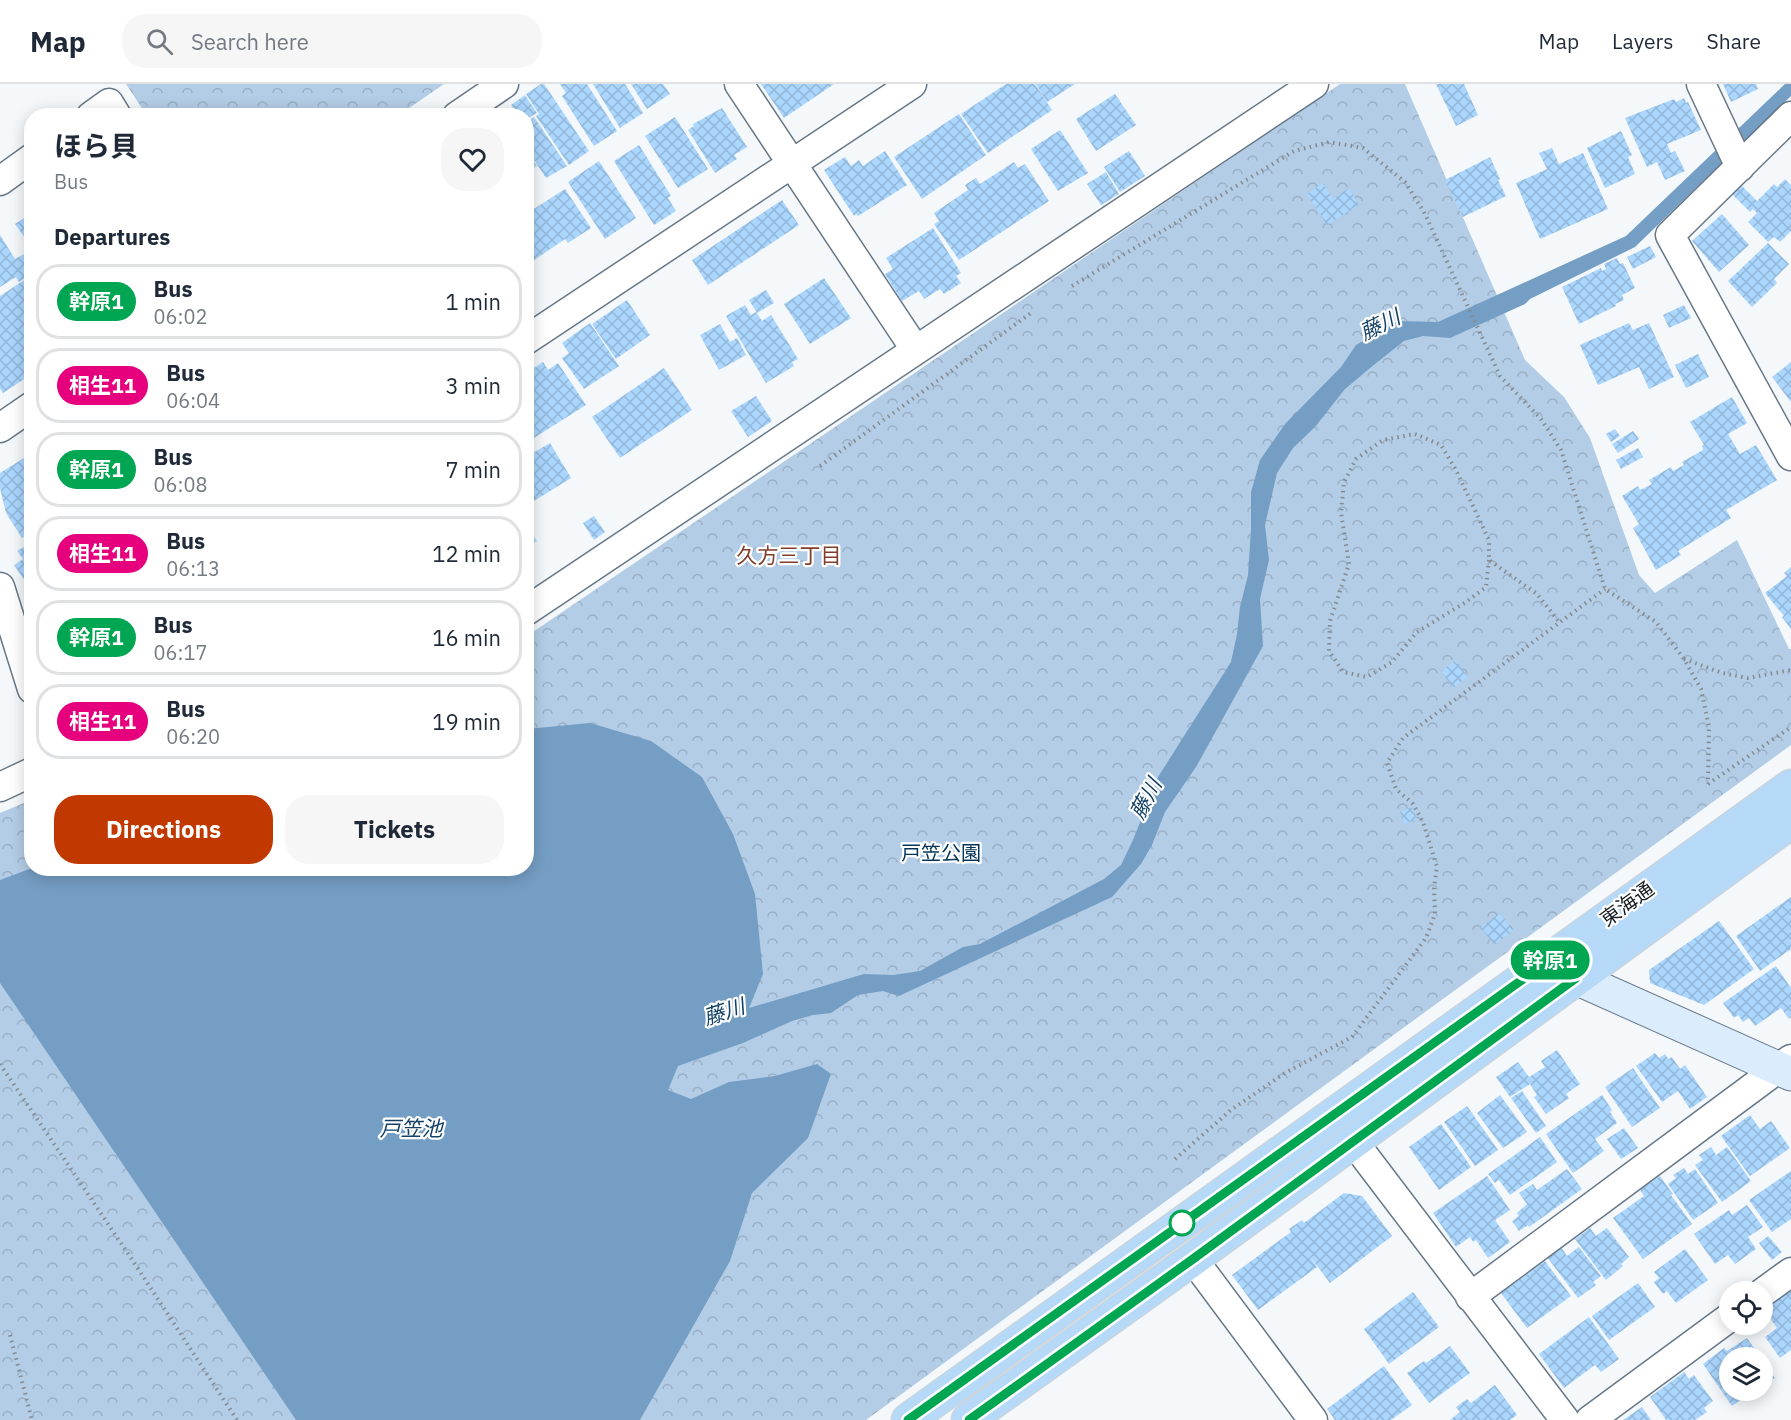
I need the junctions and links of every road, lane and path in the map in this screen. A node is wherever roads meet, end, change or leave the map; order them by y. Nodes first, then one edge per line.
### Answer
1 (504, 84) edge
2 (739, 84) edge
3 (912, 84) edge
4 (1314, 84) edge
5 (1701, 84) edge
6 (469, 108) edge
7 (1791, 116) edge
8 (1733, 153) junction
9 (24, 164) edge
10 (791, 164) junction
11 (0, 181) edge
12 (1062, 292) dead end
13 (1033, 312) dead end
14 (534, 335) edge
15 (915, 349) junction
16 (24, 412) edge
17 (0, 428) edge
18 (1791, 456) edge
19 (820, 466) dead end
20 (1489, 560) junction
21 (0, 587) edge
22 (1605, 589) junction
23 (534, 606) edge
24 (1560, 623) junction
25 (24, 659) edge
26 (1684, 659) junction
27 (1791, 670) edge
28 (1791, 727) edge
29 (24, 776) edge
30 (1791, 786) edge
31 (0, 787) edge
32 (1791, 822) edge
33 (1567, 966) junction
34 (0, 1064) edge
35 (1787, 1068) edge
36 (1353, 1141) junction
37 (1175, 1159) dead end
38 (1193, 1259) junction
39 (1791, 1272) edge
40 (1773, 1285) edge
41 (1470, 1297) junction
42 (1719, 1325) edge
43 (10, 1335) dead end
44 (32, 1420) edge
45 (237, 1420) edge
46 (908, 1420) edge
47 (969, 1420) edge
48 (1313, 1420) edge
49 (1565, 1420) edge
50 (1590, 1420) edge

1 - 6 street
2 - 10 street
3 - 10 street
4 - 15 street
5 - 8 street
7 - 8 street
8 - 18 street
9 - 11 street
10 - 14 street
10 - 15 street
12 - 22 path
13 - 19 path
15 - 23 street
16 - 17 street
20 - 20 path
20 - 24 path
21 - 25 street
22 - 24 path
22 - 26 path
24 - 37 path
26 - 27 path
26 - 28 path
29 - 31 street
30 - 33 main road, 東海通
32 - 33 main road, 東海通
33 - 35 street
33 - 36 main road, 東海通
33 - 46 main road, 東海通
34 - 45 path
35 - 41 street
36 - 38 main road, 東海通
36 - 41 street
38 - 47 main road, 東海通
38 - 48 street
39 - 40 street
41 - 49 street
42 - 50 street
43 - 44 path

